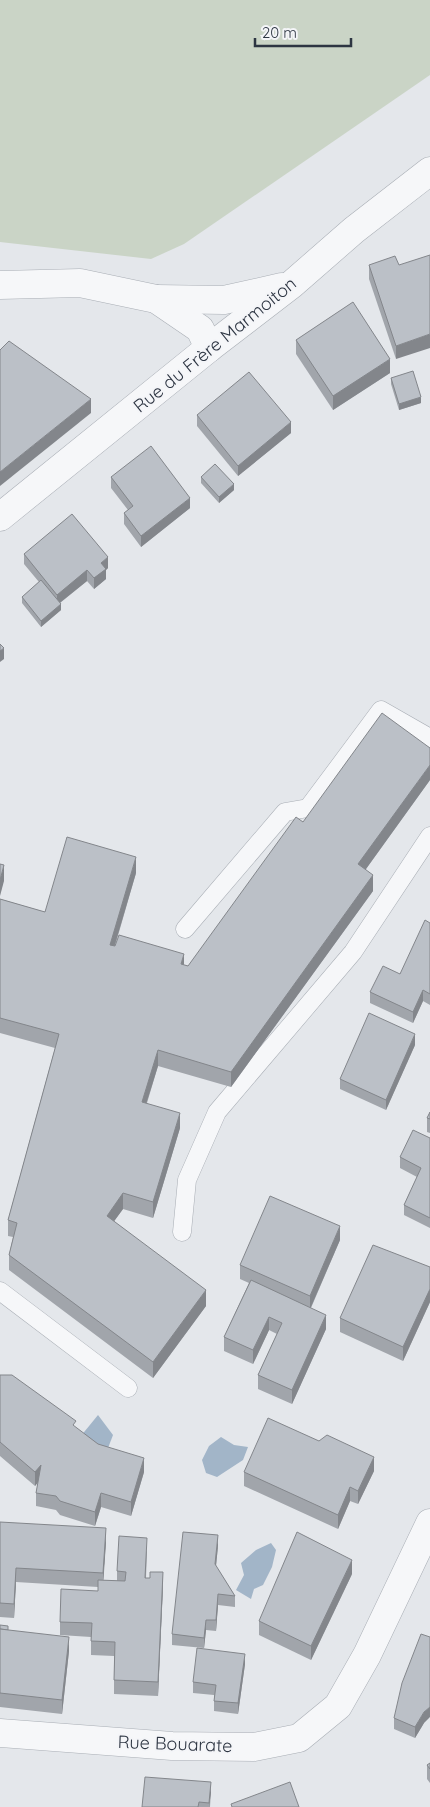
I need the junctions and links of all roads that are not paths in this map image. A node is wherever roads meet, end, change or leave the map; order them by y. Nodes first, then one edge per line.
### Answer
1 (430, 171) edge
2 (0, 285) edge
3 (291, 285) junction
4 (156, 299) junction
5 (209, 348) junction
6 (0, 517) edge
7 (430, 738) edge
8 (430, 836) edge
9 (186, 929) dead end
10 (182, 1232) dead end
11 (0, 1291) edge
12 (128, 1388) dead end
13 (430, 1523) edge
14 (0, 1733) edge

1 - 3 street, Rue du Frère Marmoiton
2 - 4 street
3 - 4 street
3 - 5 street, Rue du Frère Marmoiton
4 - 5 street
5 - 6 street, Rue du Frère Marmoiton
7 - 9 lane
8 - 10 lane
11 - 12 lane
13 - 14 street, Rue Bouarate

